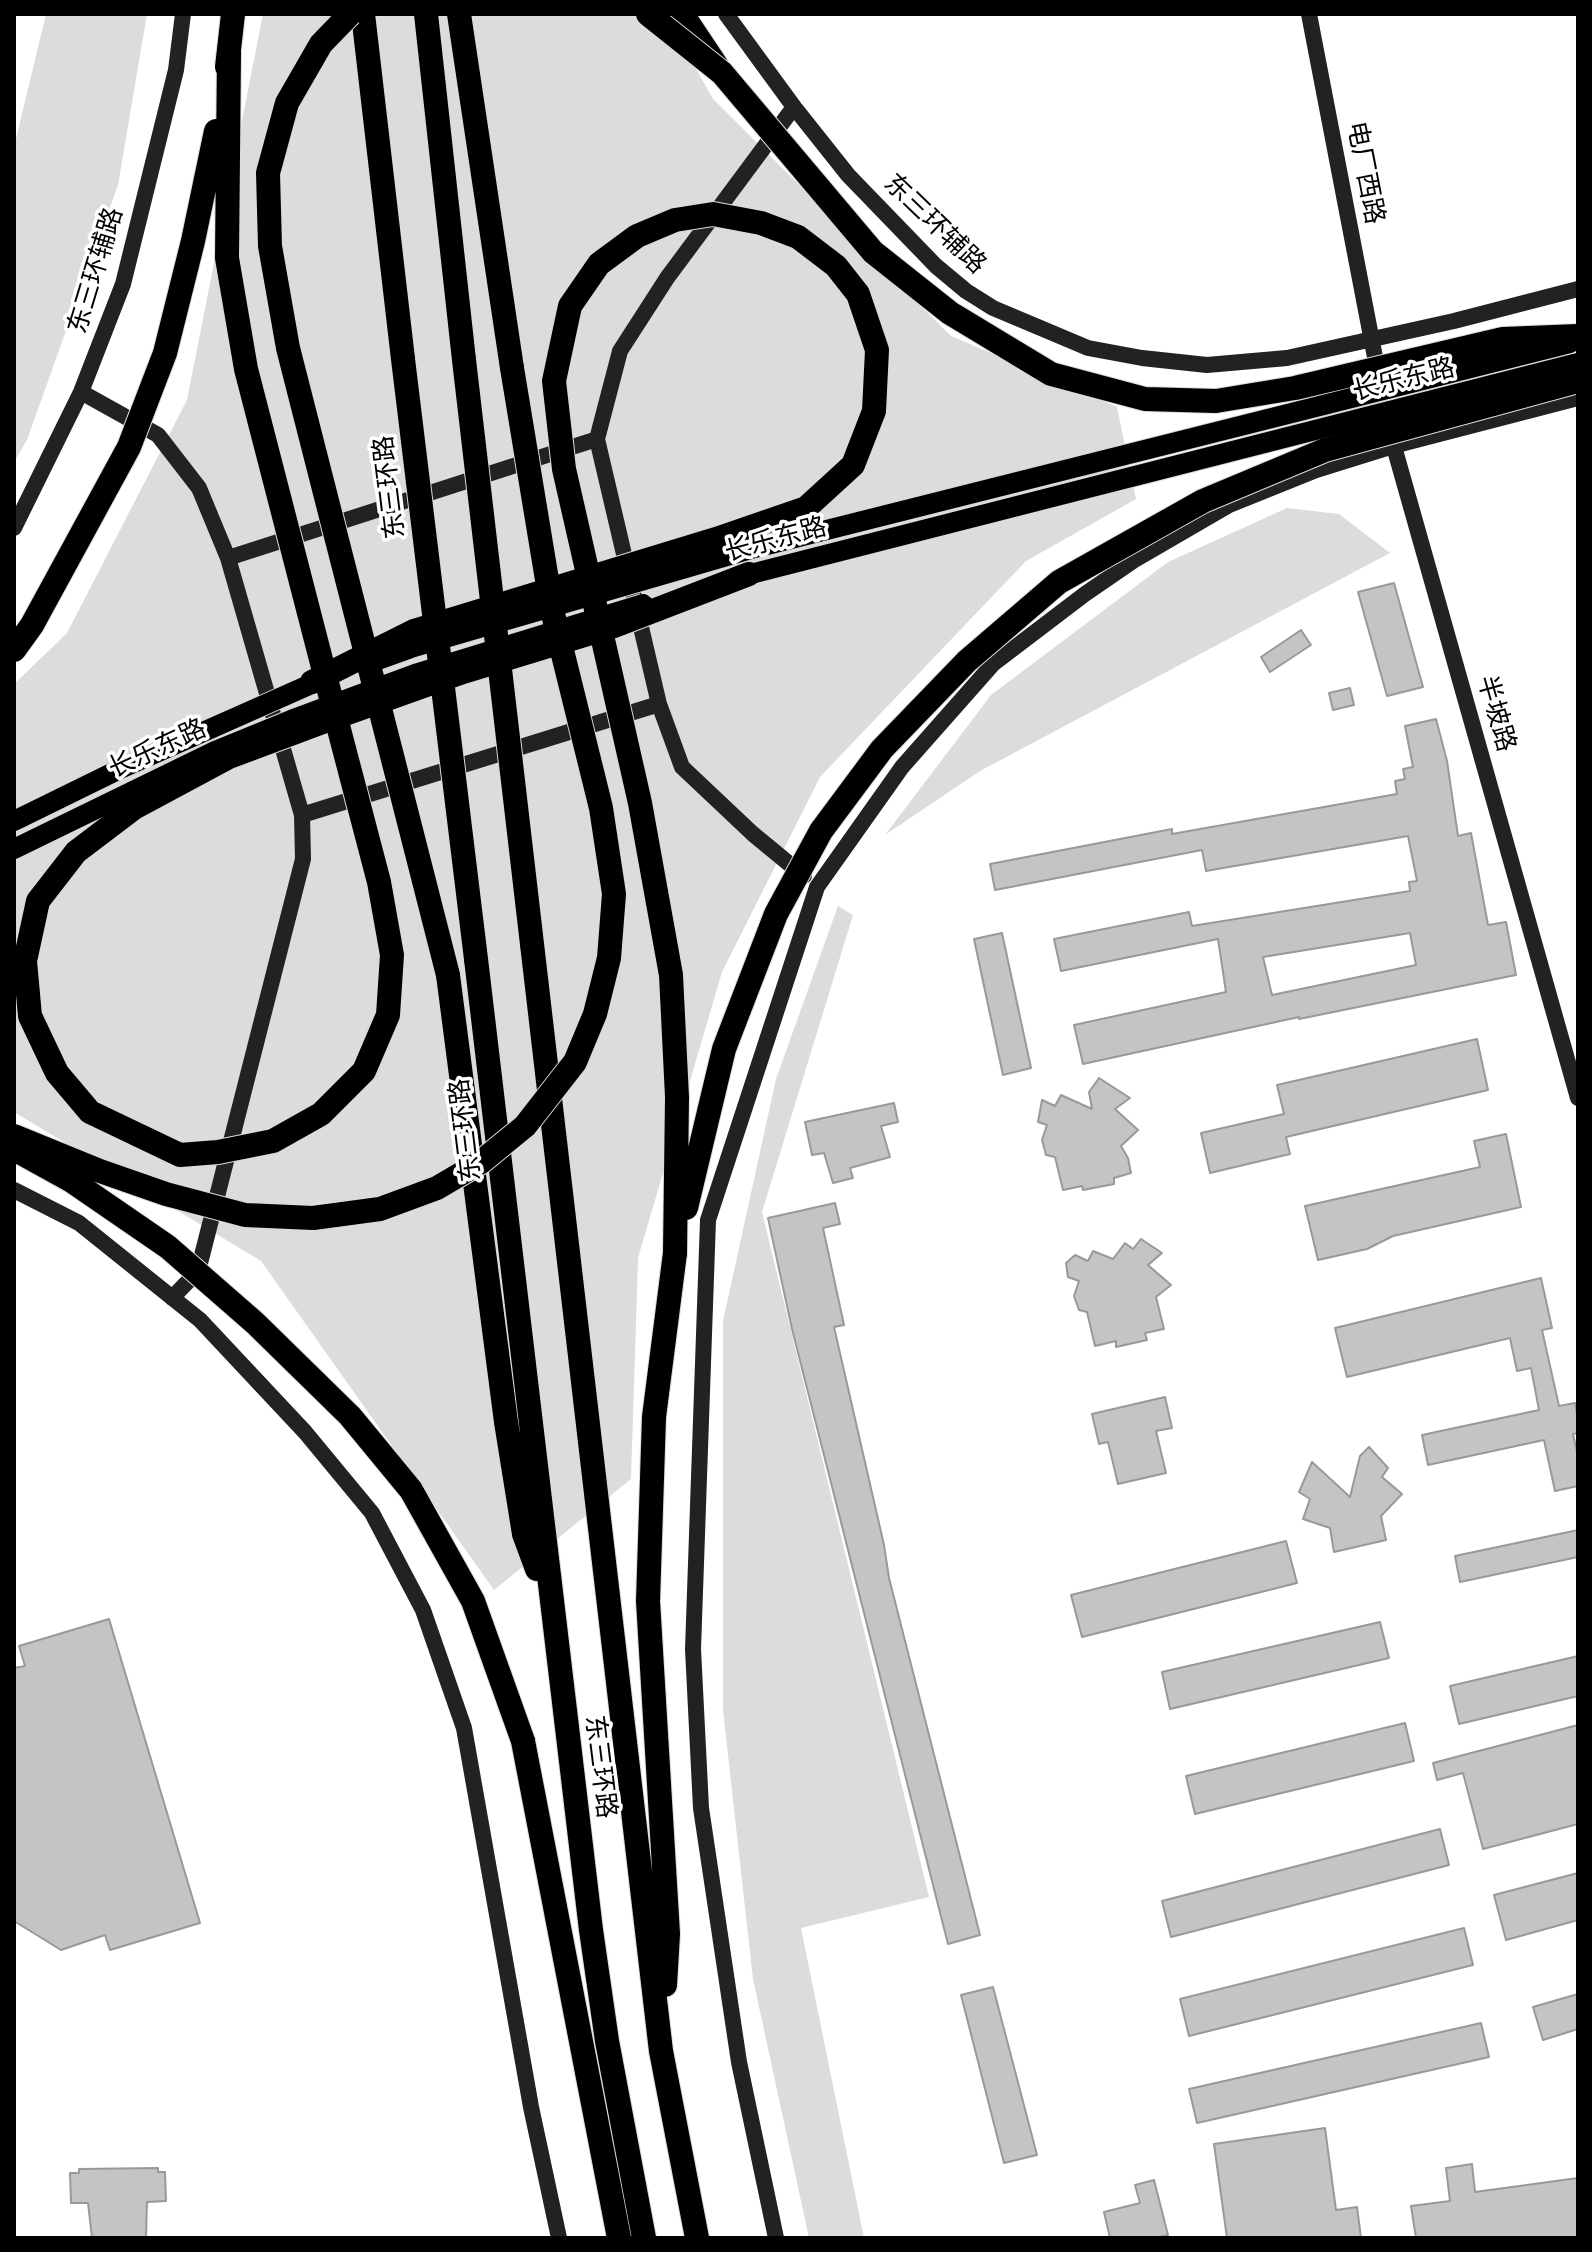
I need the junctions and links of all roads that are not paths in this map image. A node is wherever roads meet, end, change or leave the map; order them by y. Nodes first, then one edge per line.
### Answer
1 (183, 14) edge
2 (233, 14) edge
3 (350, 14) edge
4 (363, 14) edge
5 (426, 14) edge
6 (459, 14) edge
7 (648, 14) edge
8 (682, 14) edge
9 (726, 14) edge
10 (1309, 14) edge
11 (229, 53) junction
12 (722, 73) junction
13 (794, 107) junction
14 (1578, 289) edge
15 (1578, 339) edge
16 (1371, 340) junction
17 (1578, 363) edge
18 (1578, 381) edge
19 (81, 392) junction
20 (1578, 398) edge
21 (597, 439) junction
22 (1393, 446) junction
23 (14, 528) edge
24 (228, 558) junction
25 (749, 574) junction
26 (14, 650) edge
27 (312, 683) junction
28 (659, 704) junction
29 (302, 815) junction
30 (14, 821) edge
31 (14, 849) edge
32 (817, 887) junction
33 (1578, 1098) edge
34 (14, 1136) edge
35 (14, 1149) edge
36 (14, 1190) edge
37 (675, 1253) junction
38 (172, 1298) junction
39 (551, 1607) junction
40 (661, 2051) junction
41 (559, 2238) edge
42 (619, 2238) edge
43 (644, 2238) edge
44 (697, 2238) edge
45 (776, 2238) edge

1 - 19 main road, 东三环辅路
2 - 11 highway, bridge
3 - 39 highway, bridge
4 - 39 highway, 东三环路, bridge
5 - 40 highway, 东三环路, bridge
6 - 34 highway, bridge
7 - 12 highway, bridge
8 - 12 highway
9 - 13 main road, 东三环辅路
10 - 16 main road, 电厂西路
11 - 25 highway, bridge
11 - 26 highway, bridge
12 - 15 highway, bridge
13 - 16 main road, 东三环辅路
13 - 21 main road
14 - 16 main road, 东三环辅路
15 - 27 main road, 长乐东路, bridge
16 - 22 main road, 半坡路
17 - 25 main road, 长乐东路, bridge
18 - 37 highway, bridge
19 - 23 main road, 东三环辅路
19 - 24 main road
20 - 22 main road
21 - 24 main road
21 - 28 main road
22 - 32 main road
22 - 33 main road, 半坡路
24 - 29 main road
25 - 31 main road, 长乐东路, bridge
27 - 30 main road, 长乐东路, bridge
27 - 37 highway, bridge
28 - 29 main road
28 - 32 main road
29 - 38 main road
32 - 45 main road
35 - 42 highway, bridge
36 - 38 main road
37 - 40 highway
38 - 41 main road
39 - 43 highway, 东三环路
40 - 44 highway, 东三环路

